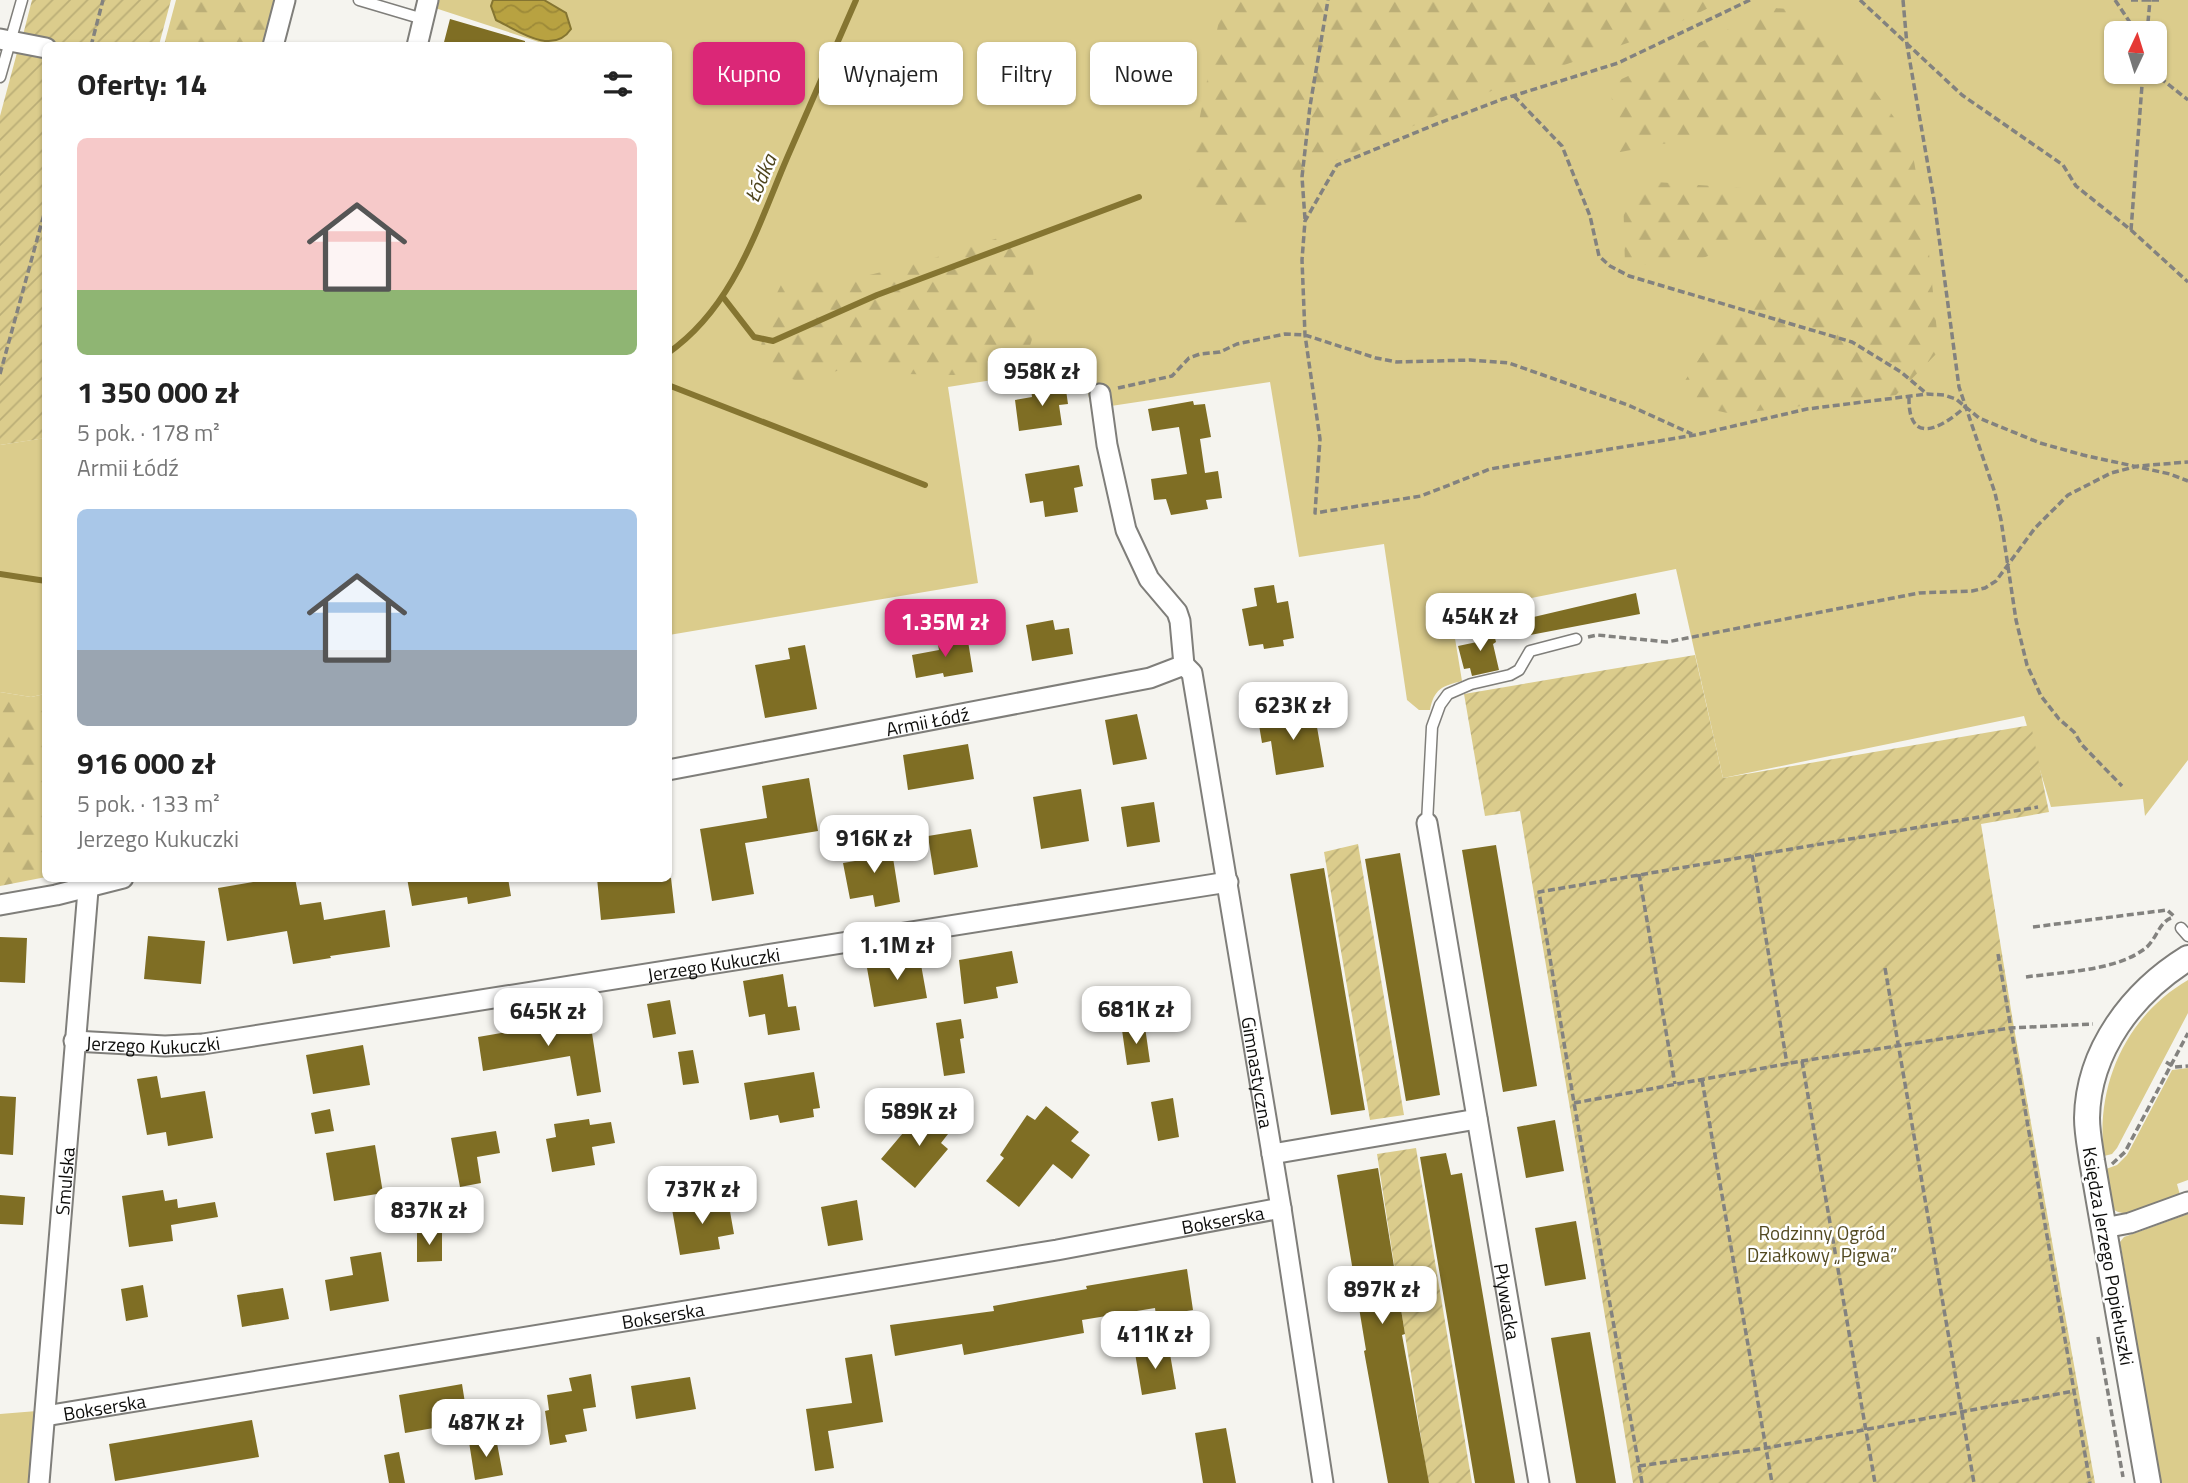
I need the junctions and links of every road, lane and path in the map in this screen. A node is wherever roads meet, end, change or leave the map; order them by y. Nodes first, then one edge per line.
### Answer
1 (22, 0) edge
2 (103, 0) edge
3 (285, 0) edge
4 (359, 0) edge
5 (1328, 0) edge
6 (1750, 0) edge
7 (1860, 0) edge
8 (1903, 0) edge
9 (2115, 0) edge
10 (2131, 0) edge
11 (2150, 0) edge
12 (2161, 0) edge
13 (425, 9) edge
14 (2129, 21) edge
15 (2148, 21) edge
16 (5, 40) edge
17 (92, 42) edge
18 (274, 42) edge
19 (417, 42) edge
20 (1907, 45) junction
21 (42, 47) edge
22 (0, 77) edge
23 (2167, 83) edge
24 (2142, 84) edge
25 (1514, 96) junction
26 (2188, 100) edge
27 (1305, 221) junction
28 (42, 222) edge
29 (2131, 230) junction
30 (2188, 282) edge
31 (1305, 335) junction
32 (0, 374) edge
33 (1100, 394) joint
34 (1927, 394) junction
35 (1909, 397) junction
36 (1965, 407) junction
37 (1695, 435) junction
38 (2188, 462) edge
39 (2138, 466) junction
40 (2188, 481) edge
41 (2008, 567) junction
42 (1576, 639) joint
43 (1184, 665) junction
44 (672, 769) edge
45 (2122, 786) dead end
46 (2038, 807) dead end
47 (1427, 823) joint
48 (1752, 855) junction
49 (1639, 874) junction
50 (1228, 881) junction
51 (89, 882) edge
52 (0, 905) edge
53 (2033, 927) dead end
54 (2182, 927) edge
55 (1998, 954) dead end
56 (2188, 958) edge
57 (1885, 968) dead end
58 (2026, 977) dead end
59 (2010, 1028) junction
60 (2113, 1031) junction
61 (2188, 1033) edge
62 (74, 1041) junction
63 (1900, 1046) junction
64 (1802, 1061) junction
65 (2166, 1062) dead end
66 (1787, 1064) junction
67 (2171, 1065) junction
68 (2188, 1066) edge
69 (1702, 1080) junction
70 (1675, 1084) junction
71 (1574, 1102) junction
72 (1477, 1119) junction
73 (1272, 1154) junction
74 (2103, 1166) dead end
75 (2188, 1202) edge
76 (1281, 1208) junction
77 (2104, 1228) junction
78 (2074, 1391) junction
79 (1962, 1410) junction
80 (45, 1416) junction
81 (1865, 1428) junction
82 (1766, 1448) junction
83 (1639, 1466) junction
84 (39, 1483) edge
85 (1324, 1483) edge
86 (1539, 1483) edge
87 (1642, 1483) edge
88 (1772, 1483) edge
89 (1875, 1483) edge
90 (1974, 1483) edge
91 (2090, 1483) edge
92 (2148, 1483) edge

1 - 16 lane
2 - 17 path
3 - 18 street
4 - 13 lane
5 - 27 path
6 - 25 path
7 - 20 path
8 - 20 path
9 - 14 path
10 - 11 path
11 - 12 path
11 - 15 path
13 - 19 street
16 - 21 street
16 - 22 lane
20 - 29 path
20 - 36 path
23 - 26 path
24 - 29 path
25 - 27 path
25 - 34 path
27 - 31 path
28 - 32 path
29 - 30 path
31 - 33 path
31 - 37 path
31 - 37 path
33 - 43 street, Gimnastyczna
34 - 35 path
34 - 36 path
35 - 36 path
35 - 37 path
36 - 39 path
36 - 41 path
38 - 39 path
39 - 40 path
39 - 41 path
41 - 42 path
41 - 45 path
42 - 47 lane
43 - 44 street, Armii Łódź
43 - 50 street, Gimnastyczna
46 - 48 path
47 - 72 street, Pływacka
48 - 49 path
48 - 66 path
49 - 70 path
49 - 71 path
50 - 62 street, Jerzego Kukuczki
50 - 73 street, Gimnastyczna
51 - 52 street
51 - 62 street, Smulska
53 - 54 path
54 - 58 path
55 - 59 path
56 - 60 street, Księdza Jerzego Popiełuszki
57 - 63 path
59 - 60 path
59 - 63 path
59 - 78 path
60 - 77 street, Księdza Jerzego Popiełuszki
61 - 67 path
62 - 80 street, Smulska
63 - 64 path
63 - 79 path
64 - 66 path
64 - 81 path
65 - 67 path
66 - 69 path
67 - 68 path
67 - 74 path
69 - 70 path
69 - 82 path
70 - 71 path
71 - 83 path
72 - 73 street
72 - 86 street, Pływacka
73 - 76 street, Gimnastyczna
75 - 77 street
76 - 80 street, Bokserska
76 - 85 street, Gimnastyczna
77 - 92 street, Księdza Jerzego Popiełuszki
78 - 79 path
78 - 91 path
79 - 81 path
79 - 90 path
80 - 84 street, Smulska
81 - 82 path
81 - 89 path
82 - 83 path
82 - 88 path
83 - 87 path

